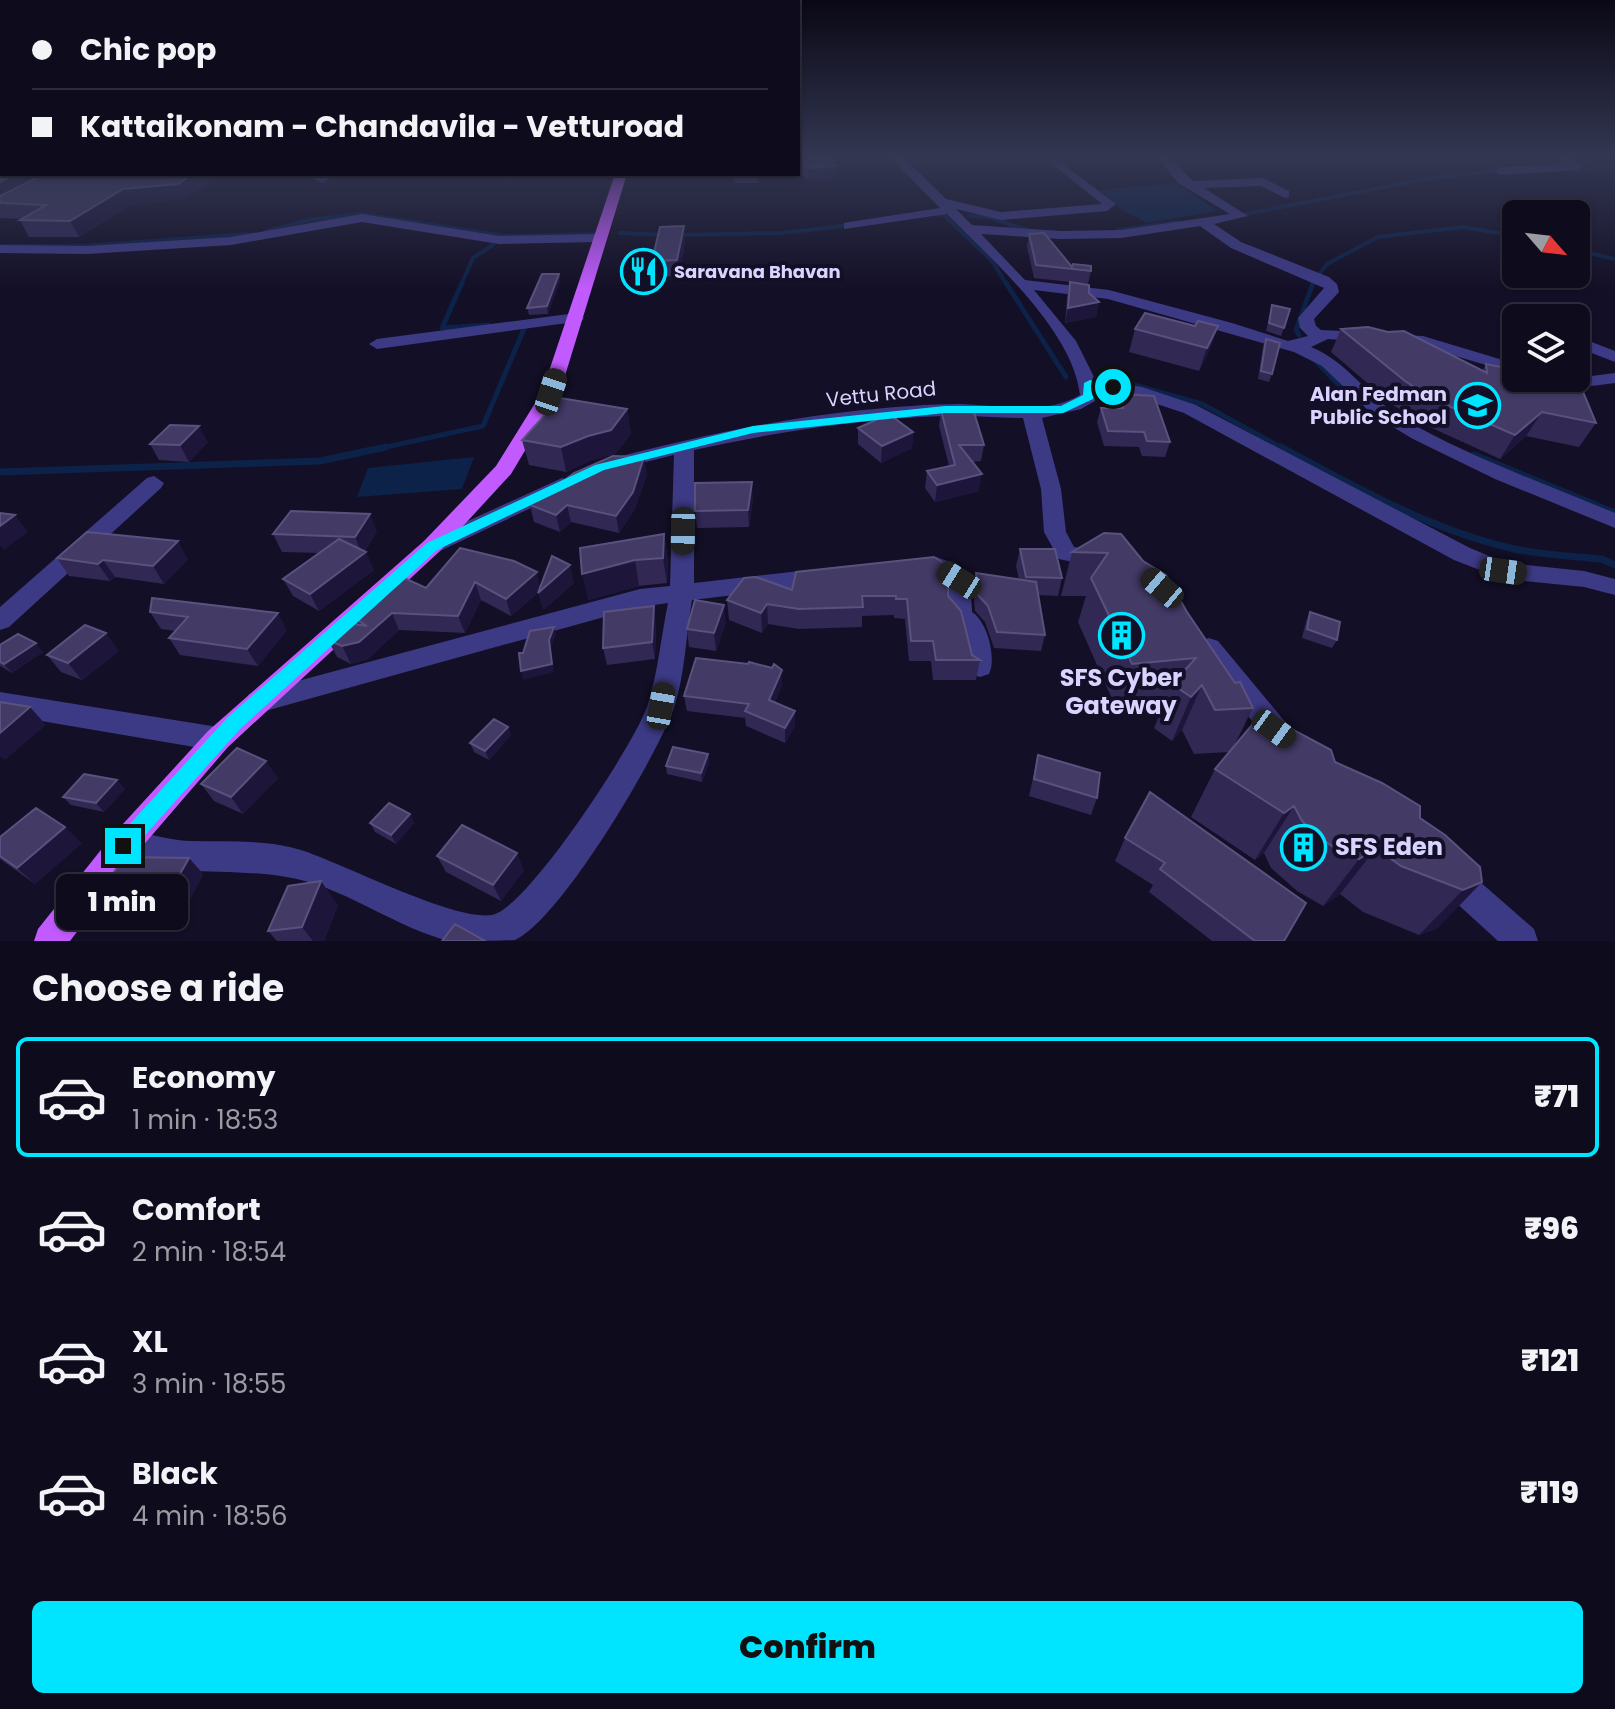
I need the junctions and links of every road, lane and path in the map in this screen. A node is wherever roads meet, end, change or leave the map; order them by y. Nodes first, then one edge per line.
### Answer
1 (611, 202) edge
2 (941, 202) edge
3 (1107, 202) edge
4 (1218, 202) edge
5 (945, 206) junction
6 (1204, 223) junction
7 (849, 226) dead end
8 (971, 229) junction
9 (1121, 234) junction
10 (598, 238) junction
11 (0, 249) edge
12 (1135, 250) dead end
13 (1021, 284) junction
14 (576, 318) junction
15 (1318, 336) junction
16 (377, 344) dead end
17 (1297, 347) junction
18 (1590, 347) edge
19 (1615, 357) edge
20 (1502, 365) edge
21 (1615, 378) edge
22 (1590, 382) edge
23 (1090, 383) junction
24 (1031, 412) junction
25 (684, 446) junction
26 (600, 467) edge
27 (574, 480) edge
28 (154, 483) dead end
29 (1615, 521) edge
30 (432, 546) junction
31 (1127, 562) edge
32 (904, 568) edge
33 (841, 575) edge
34 (1615, 587) edge
35 (682, 591) junction
36 (0, 621) edge
37 (1190, 623) edge
38 (980, 667) edge
39 (257, 702) junction
40 (0, 703) edge
41 (218, 739) junction
42 (1294, 744) edge
43 (123, 846) junction
44 (1434, 862) edge
45 (50, 941) edge
46 (1522, 941) edge

1 - 10 main road
2 - 5 street
3 - 5 street
4 - 6 street
5 - 7 street
5 - 8 street
6 - 9 street
6 - 15 street
8 - 9 street
8 - 13 street
9 - 12 street
10 - 11 street
10 - 14 main road
13 - 17 street
13 - 23 street
14 - 16 street
14 - 30 main road
15 - 17 street
15 - 20 street
17 - 29 street
18 - 19 street
21 - 22 street
23 - 24 street, Vettu Road
23 - 34 street
24 - 25 street, Vettu Road
24 - 31 street
25 - 26 street, Vettu Road
25 - 35 street
27 - 30 street
28 - 36 street
30 - 39 main road
32 - 38 street
33 - 35 street
35 - 39 street
35 - 43 street
37 - 42 street
39 - 41 main road
40 - 41 street
41 - 43 main road
43 - 45 main road
44 - 46 street

